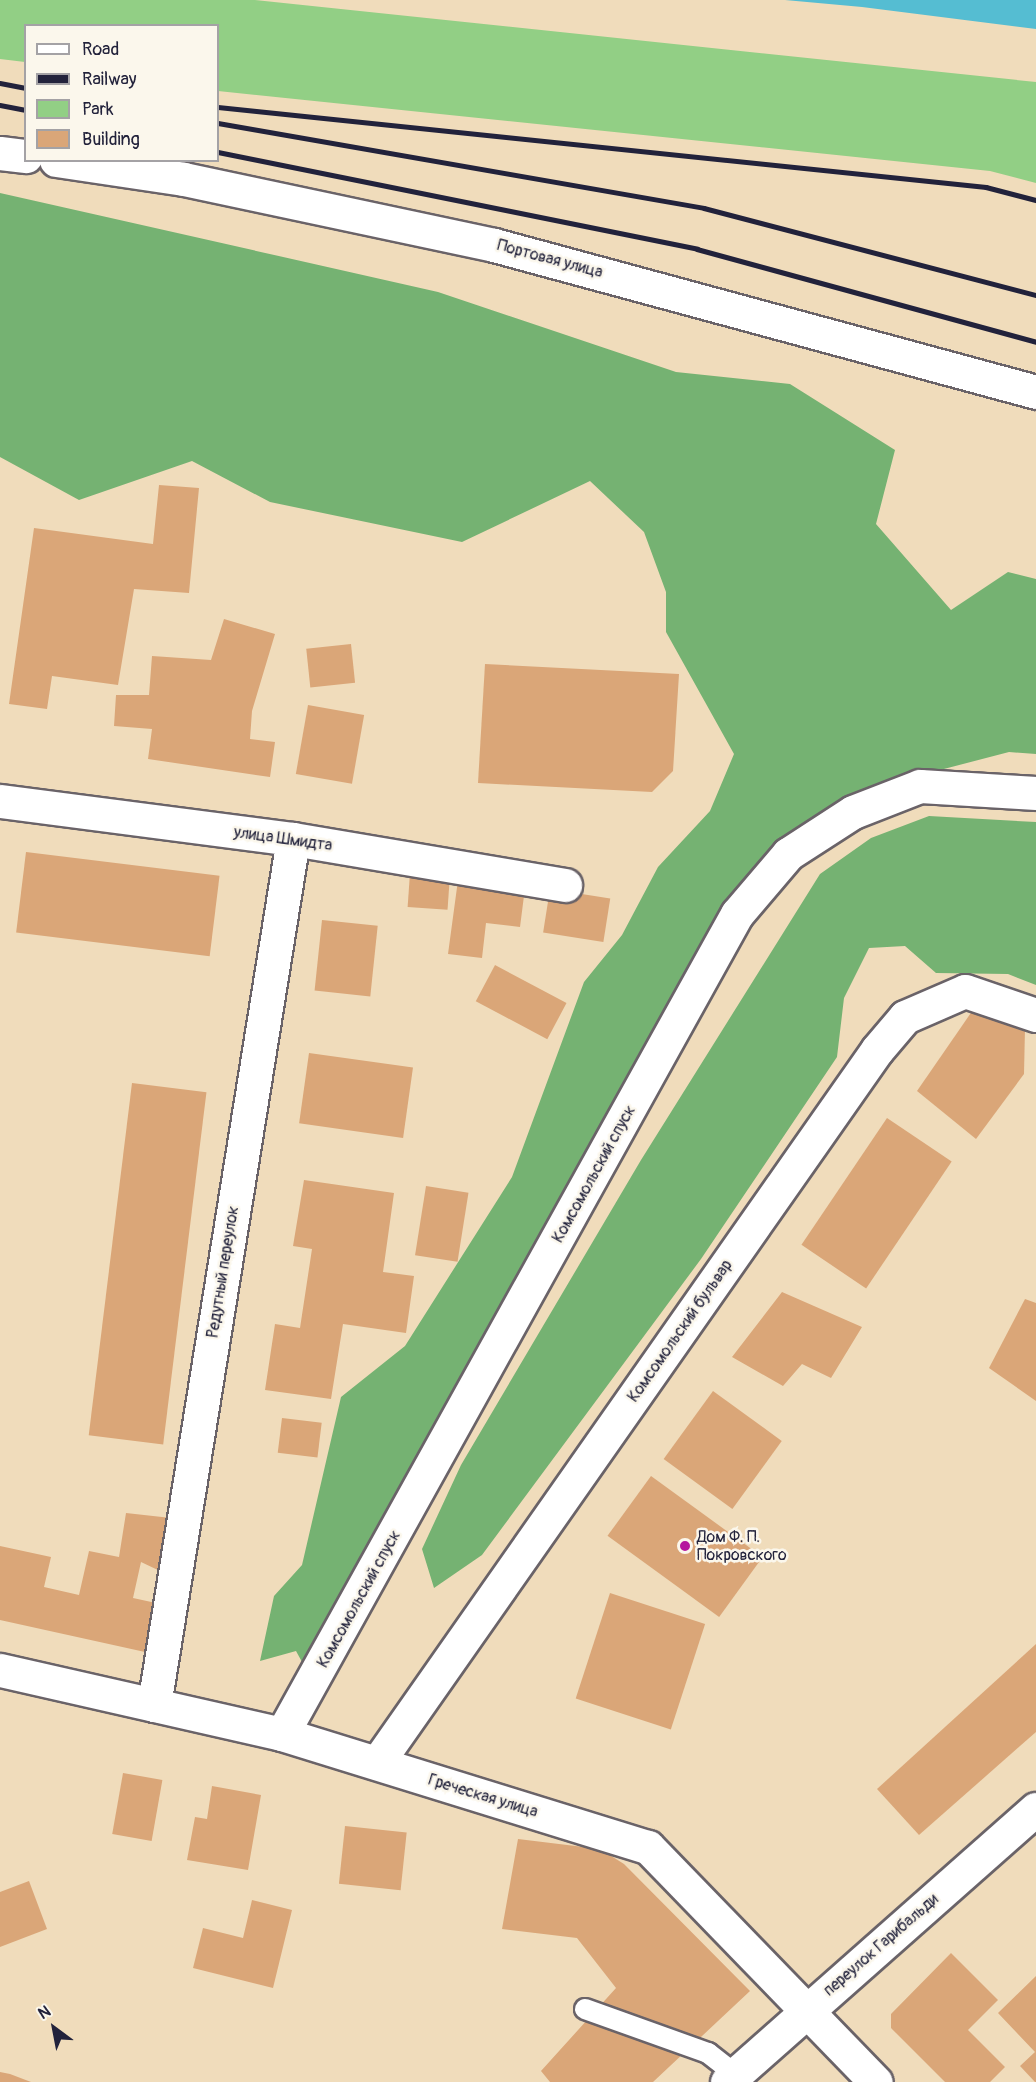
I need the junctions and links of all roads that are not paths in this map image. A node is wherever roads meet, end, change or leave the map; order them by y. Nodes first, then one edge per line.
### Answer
1 (0, 153) edge
2 (24, 156) edge
3 (70, 162) edge
4 (1036, 392) edge
5 (1036, 794) edge
6 (0, 801) edge
7 (293, 839) junction
8 (565, 885) dead end
9 (1036, 1016) edge
10 (0, 1670) edge
11 (154, 1705) junction
12 (282, 1734) junction
13 (377, 1763) junction
14 (1036, 1809) edge
15 (585, 2009) dead end
16 (807, 2009) junction
17 (731, 2078) edge
18 (876, 2082) edge

1 - 2 street
3 - 4 street, Портовая улица
5 - 12 street, Комсомольский спуск
6 - 7 street, улица Шмидта
7 - 8 street, улица Шмидта
7 - 11 street, Редутный переулок
9 - 13 street, Комсомольский бульвар
10 - 11 street, Греческая улица
11 - 12 street, Греческая улица
12 - 13 street, Греческая улица
13 - 16 street, Греческая улица
14 - 16 street, переулок Гарибальди
15 - 17 lane
16 - 17 street, переулок Гарибальди
16 - 18 street, Греческая улица

